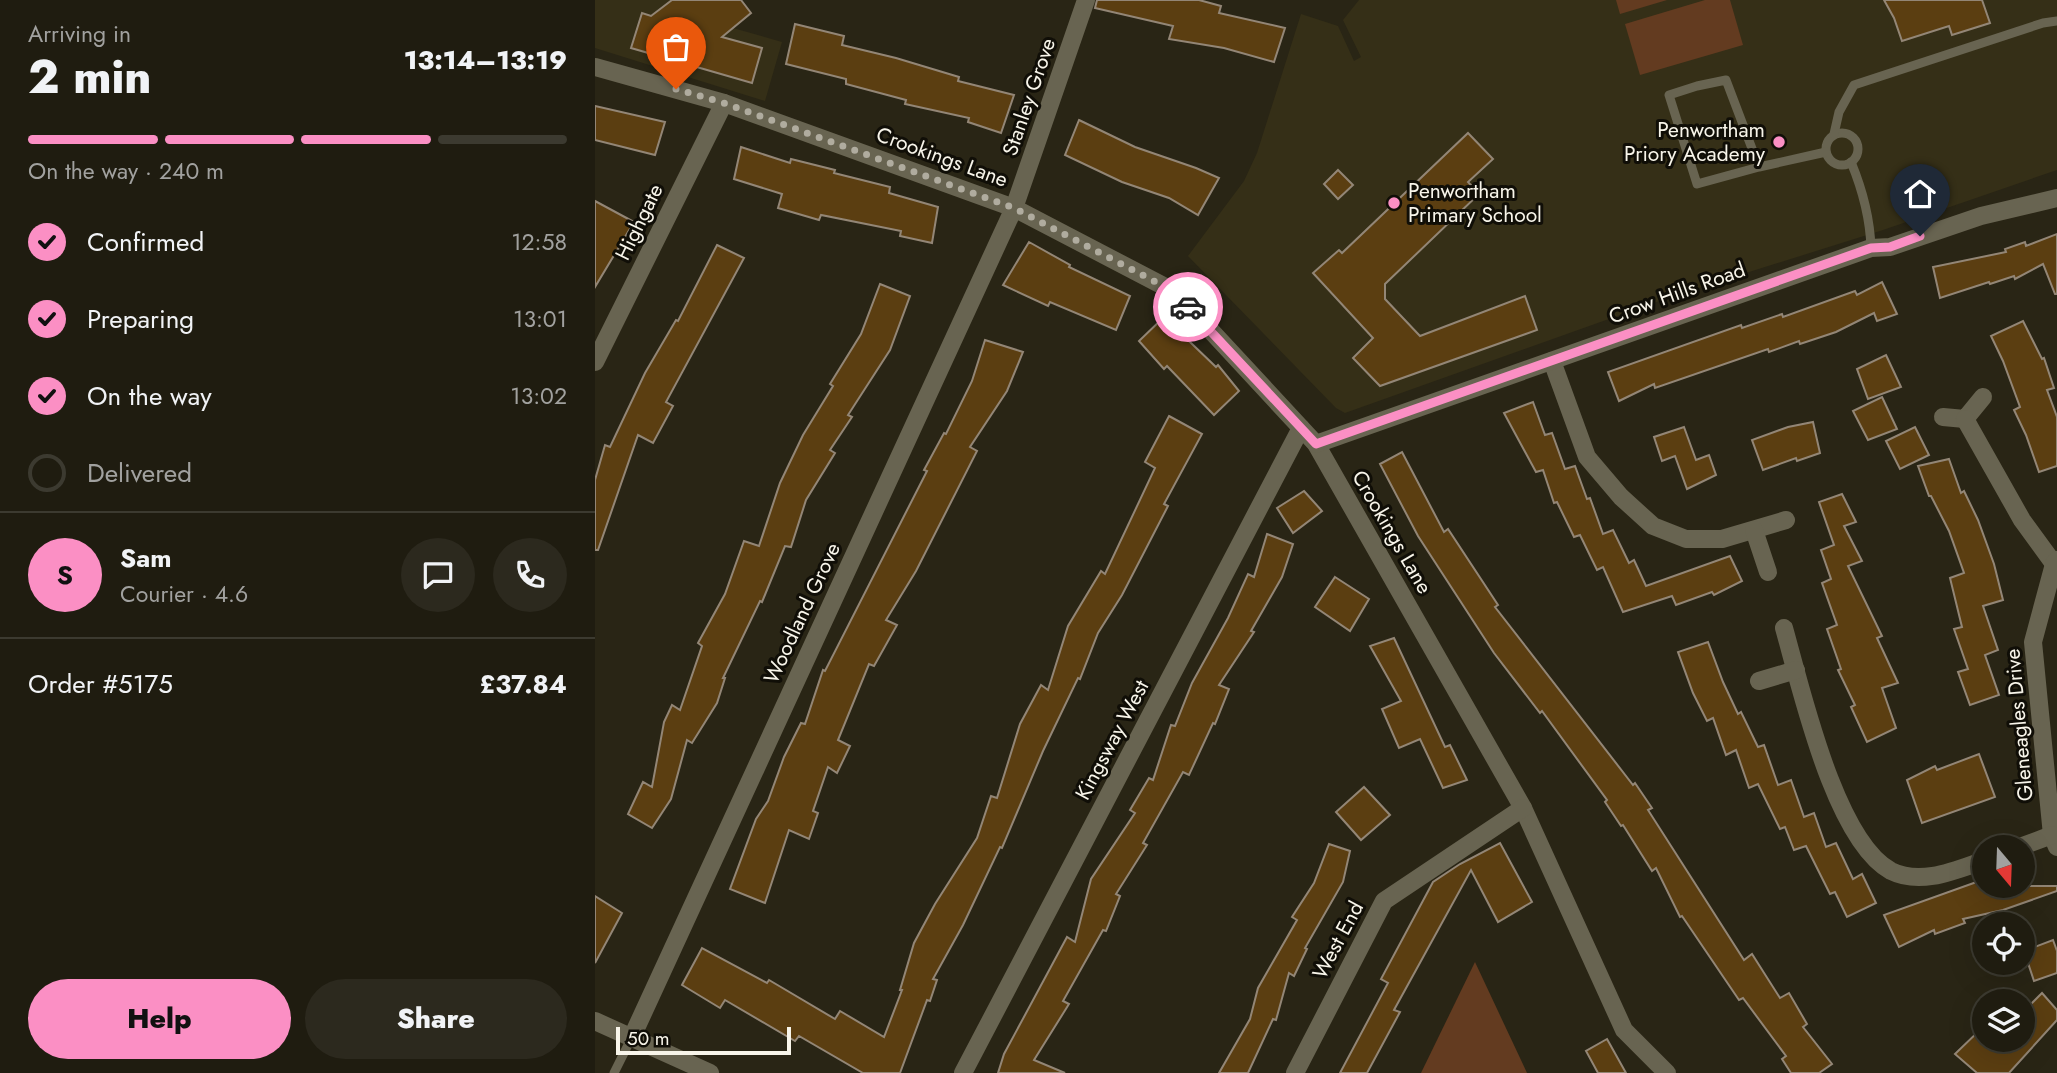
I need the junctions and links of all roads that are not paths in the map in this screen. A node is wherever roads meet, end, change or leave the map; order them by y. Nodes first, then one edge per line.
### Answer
1 (1086, 0) edge
2 (2057, 21) edge
3 (595, 67) edge
4 (724, 103) junction
5 (1834, 134) junction
6 (1826, 152) junction
7 (1851, 162) junction
8 (1759, 167) junction
9 (2057, 198) edge
10 (1014, 208) junction
11 (1871, 248) junction
12 (1552, 361) junction
13 (595, 362) edge
14 (1983, 397) dead end
15 (1943, 417) dead end
16 (1965, 419) junction
17 (1301, 428) junction
18 (1316, 444) junction
19 (1786, 520) dead end
20 (1754, 530) junction
21 (2055, 562) edge
22 (1768, 572) dead end
23 (1784, 628) dead end
24 (1796, 670) junction
25 (1759, 681) dead end
26 (1523, 808) junction
27 (2054, 841) edge
28 (2035, 844) edge
29 (1972, 865) edge
30 (595, 1021) edge
31 (632, 1037) junction
32 (614, 1073) edge
33 (710, 1073) edge
34 (963, 1073) edge
35 (1295, 1073) edge
36 (1667, 1073) edge

1 - 10 street, Stanley Grove
2 - 5 lane
3 - 4 street, Crookings Lane
4 - 10 street, Crookings Lane
4 - 13 street, Highgate
5 - 6 lane
5 - 7 lane
6 - 7 lane
6 - 8 lane
7 - 11 lane
8 - 8 lane
9 - 11 street, Crow Hills Road
10 - 17 street, Crookings Lane
10 - 31 street, Woodland Grove
11 - 12 street, Crow Hills Road
12 - 18 street, Crow Hills Road
12 - 20 street
14 - 16 street
15 - 16 street
16 - 21 street
17 - 18 street, Crookings Lane
17 - 34 street, Kingsway West
18 - 26 street, Crookings Lane
19 - 20 street
20 - 22 street
21 - 27 street, Gleneagles Drive
23 - 24 street
24 - 25 street
24 - 29 street
26 - 35 street, West End
26 - 36 street, Crookings Lane
27 - 28 street
30 - 31 street
31 - 32 lane
31 - 33 street

